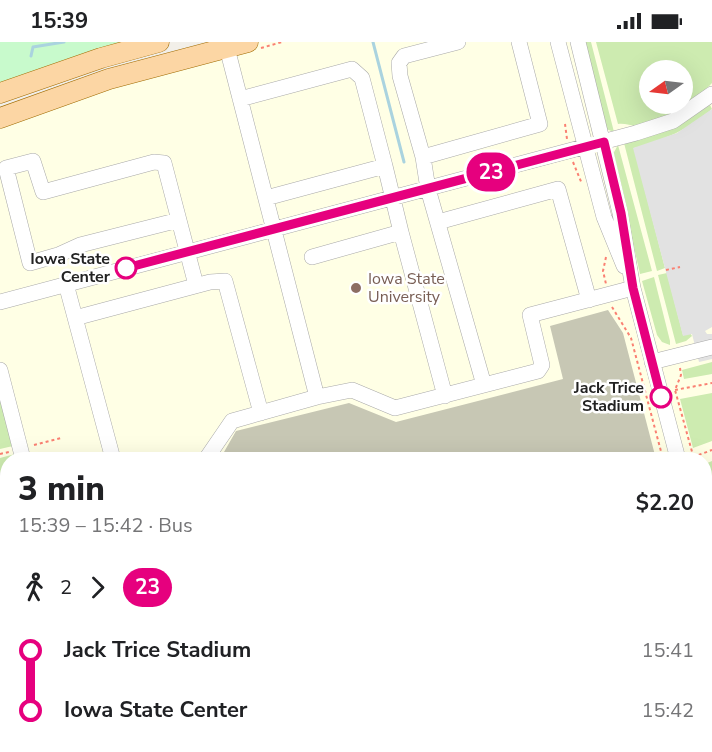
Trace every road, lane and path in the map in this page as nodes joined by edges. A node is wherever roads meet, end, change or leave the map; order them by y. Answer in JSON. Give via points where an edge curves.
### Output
{"nodes":[{"id":1,"x":159,"y":42,"type":"edge"},
{"id":2,"x":248,"y":42,"type":"edge"},
{"id":3,"x":459,"y":42,"type":"edge"},
{"id":4,"x":519,"y":42,"type":"edge"},
{"id":5,"x":558,"y":42,"type":"edge"},
{"id":6,"x":578,"y":42,"type":"edge"},
{"id":7,"x":227,"y":48,"type":"junction"},
{"id":8,"x":0,"y":93,"type":"edge"},
{"id":9,"x":712,"y":94,"type":"edge"},
{"id":10,"x":240,"y":99,"type":"junction"},
{"id":11,"x":0,"y":118,"type":"edge"},
{"id":12,"x":604,"y":142,"type":"junction"},
{"id":13,"x":585,"y":147,"type":"junction"},
{"id":14,"x":423,"y":157,"type":"junction"},
{"id":15,"x":385,"y":166,"type":"junction"},
{"id":16,"x":428,"y":189,"type":"junction"},
{"id":17,"x":266,"y":198,"type":"junction"},
{"id":18,"x":393,"y":198,"type":"junction"},
{"id":19,"x":179,"y":220,"type":"junction"},
{"id":20,"x":438,"y":222,"type":"junction"},
{"id":21,"x":274,"y":229,"type":"junction"},
{"id":22,"x":401,"y":232,"type":"junction"},
{"id":23,"x":187,"y":252,"type":"junction"},
{"id":24,"x":312,"y":257,"type":"dead end"},
{"id":25,"x":681,"y":267,"type":"dead end"},
{"id":26,"x":666,"y":270,"type":"dead end"},
{"id":27,"x":66,"y":284,"type":"junction"},
{"id":28,"x":195,"y":285,"type":"junction"},
{"id":29,"x":633,"y":288,"type":"junction"},
{"id":30,"x":589,"y":300,"type":"junction"},
{"id":31,"x":0,"y":302,"type":"edge"},
{"id":32,"x":610,"y":303,"type":"dead end"},
{"id":33,"x":75,"y":318,"type":"junction"},
{"id":34,"x":712,"y":346,"type":"edge"},
{"id":35,"x":652,"y":362,"type":"junction"},
{"id":36,"x":680,"y":369,"type":"dead end"},
{"id":37,"x":0,"y":370,"type":"edge"},
{"id":38,"x":712,"y":383,"type":"edge"},
{"id":39,"x":484,"y":385,"type":"junction"},
{"id":40,"x":675,"y":390,"type":"junction"},
{"id":41,"x":445,"y":396,"type":"junction"},
{"id":42,"x":317,"y":398,"type":"junction"},
{"id":43,"x":261,"y":413,"type":"junction"},
{"id":44,"x":61,"y":438,"type":"dead end"},
{"id":45,"x":27,"y":452,"type":"edge"},
{"id":46,"x":111,"y":452,"type":"edge"},
{"id":47,"x":211,"y":452,"type":"edge"},
{"id":48,"x":661,"y":452,"type":"edge"},
{"id":49,"x":686,"y":452,"type":"edge"},
{"id":50,"x":687,"y":452,"type":"edge"}],
"edges":[{"from":1,"to":8,"type":"main road"},
{"from":2,"to":7,"type":"main road"},
{"from":3,"to":14,"type":"street","via":[[404,56],[399,63]]},
{"from":4,"to":14,"type":"street","via":[[540,124]]},
{"from":5,"to":13,"type":"street"},
{"from":6,"to":12,"type":"street"},
{"from":7,"to":10,"type":"street"},
{"from":7,"to":11,"type":"main road","via":[[109,79]]},
{"from":9,"to":12,"type":"street","via":[[673,121]]},
{"from":10,"to":15,"type":"street","via":[[352,69],[362,78]]},
{"from":10,"to":17,"type":"street"},
{"from":12,"to":13,"type":"street"},
{"from":12,"to":29,"type":"street"},
{"from":13,"to":16,"type":"street"},
{"from":13,"to":29,"type":"street","via":[[604,217]]},
{"from":14,"to":16,"type":"street"},
{"from":15,"to":17,"type":"street"},
{"from":15,"to":18,"type":"street"},
{"from":16,"to":18,"type":"street"},
{"from":16,"to":20,"type":"street"},
{"from":17,"to":21,"type":"street"},
{"from":18,"to":21,"type":"street"},
{"from":18,"to":22,"type":"street"},
{"from":19,"to":19,"type":"street","via":[[164,163],[154,162],[43,192],[33,161],[6,168],[30,263],[80,245]]},
{"from":19,"to":23,"type":"street"},
{"from":20,"to":30,"type":"street","via":[[558,189]]},
{"from":20,"to":39,"type":"street"},
{"from":21,"to":23,"type":"street"},
{"from":21,"to":42,"type":"street"},
{"from":22,"to":24,"type":"street"},
{"from":22,"to":41,"type":"street"},
{"from":23,"to":27,"type":"street"},
{"from":23,"to":28,"type":"street"},
{"from":25,"to":26,"type":"path"},
{"from":27,"to":31,"type":"street"},
{"from":27,"to":33,"type":"street"},
{"from":28,"to":33,"type":"street"},
{"from":28,"to":43,"type":"street","via":[[225,281]]},
{"from":29,"to":30,"type":"street"},
{"from":29,"to":35,"type":"street"},
{"from":30,"to":39,"type":"street","via":[[530,315],[541,369]]},
{"from":32,"to":48,"type":"path","via":[[631,338]]},
{"from":33,"to":46,"type":"street"},
{"from":34,"to":35,"type":"street"},
{"from":35,"to":49,"type":"street"},
{"from":36,"to":40,"type":"path"},
{"from":37,"to":45,"type":"street"},
{"from":38,"to":40,"type":"path"},
{"from":39,"to":41,"type":"street"},
{"from":40,"to":50,"type":"path"},
{"from":41,"to":42,"type":"street","via":[[395,408],[352,390]]},
{"from":42,"to":43,"type":"street"},
{"from":43,"to":47,"type":"street","via":[[232,421]]},
{"from":44,"to":45,"type":"path"}]}
